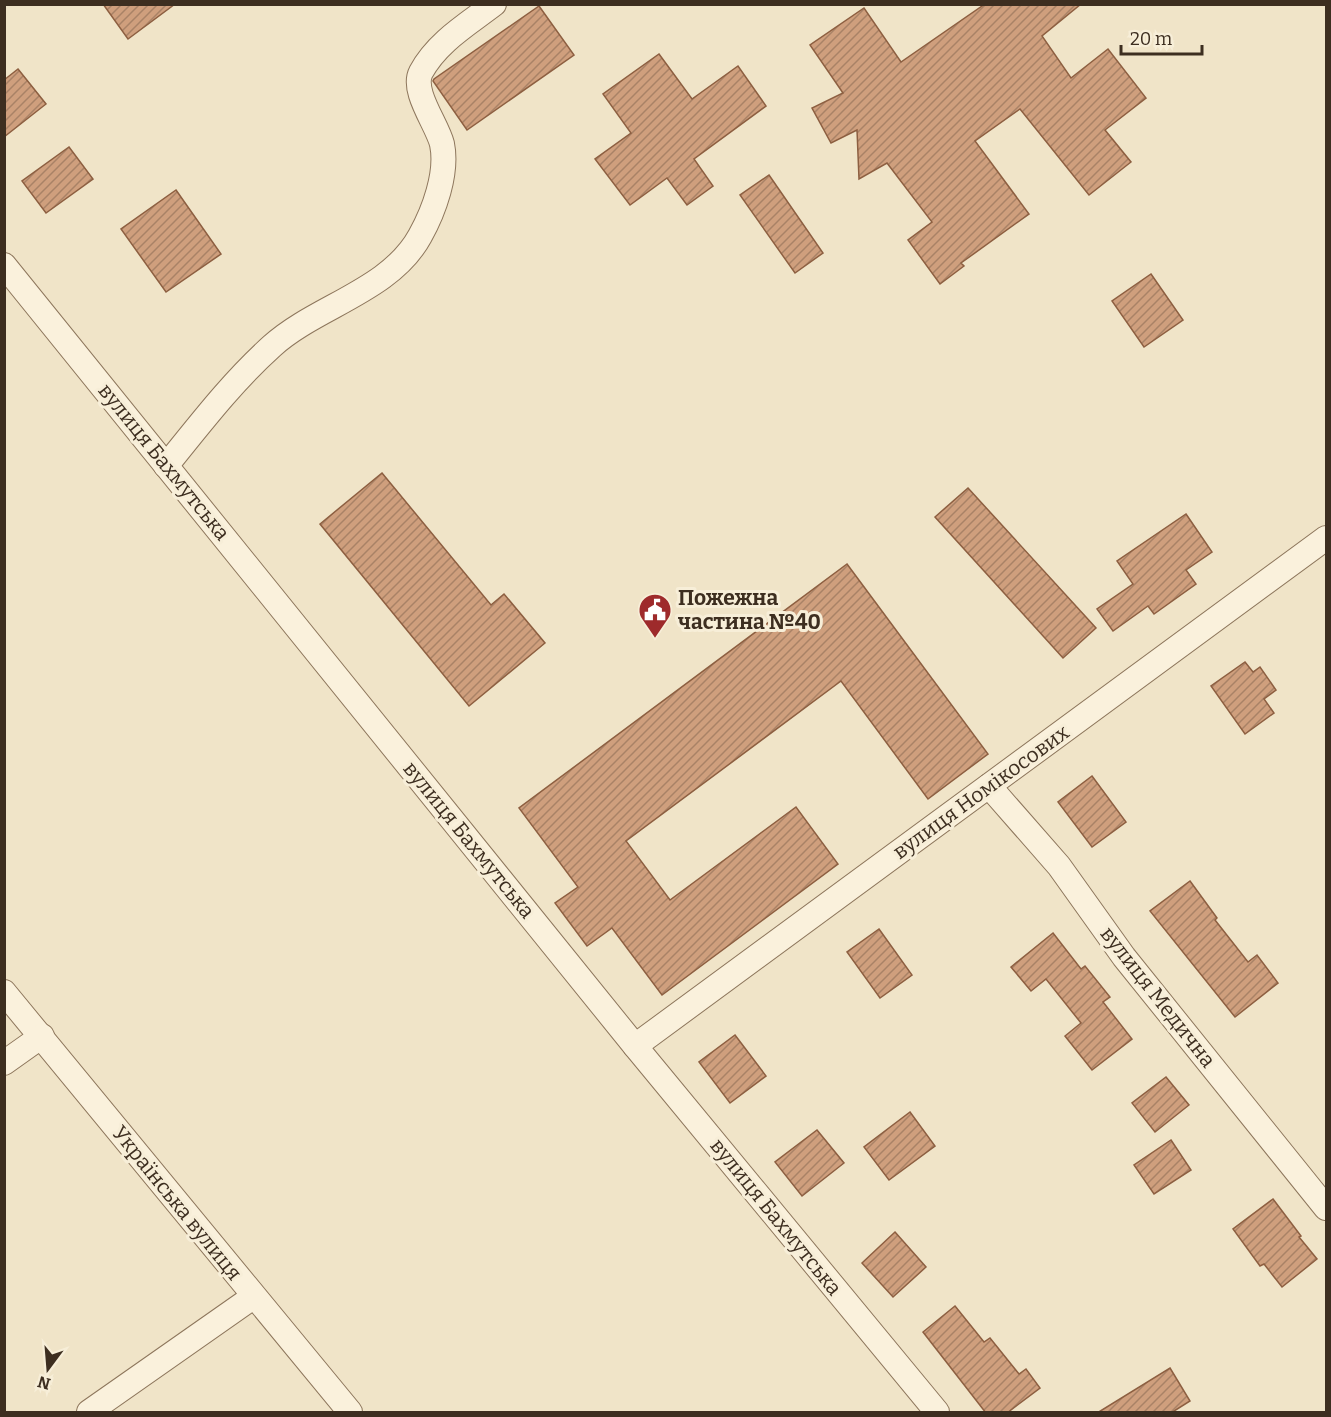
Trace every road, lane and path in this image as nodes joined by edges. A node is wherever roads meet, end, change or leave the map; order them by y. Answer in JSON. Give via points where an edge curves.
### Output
{"nodes":[{"id":1,"x":494,"y":4,"type":"edge"},
{"id":2,"x":4,"y":265,"type":"edge"},
{"id":3,"x":166,"y":466,"type":"junction"},
{"id":4,"x":1326,"y":538,"type":"edge"},
{"id":5,"x":989,"y":786,"type":"junction"},
{"id":6,"x":4,"y":992,"type":"edge"},
{"id":7,"x":42,"y":1036,"type":"junction"},
{"id":8,"x":635,"y":1046,"type":"junction"},
{"id":9,"x":4,"y":1063,"type":"edge"},
{"id":10,"x":1326,"y":1208,"type":"edge"},
{"id":11,"x":253,"y":1297,"type":"junction"},
{"id":12,"x":89,"y":1413,"type":"edge"},
{"id":13,"x":350,"y":1413,"type":"edge"},
{"id":14,"x":937,"y":1413,"type":"edge"}],
"edges":[{"from":1,"to":3,"type":"street","via":[[437,48],[419,74],[420,95],[442,145],[442,174],[420,237],[376,281],[309,319],[273,345],[224,395]]},
{"from":2,"to":3,"type":"street","name":"вулиця Бахмутська"},
{"from":3,"to":8,"type":"street","name":"вулиця Бахмутська"},
{"from":4,"to":5,"type":"street","name":"вулиця Номікосових"},
{"from":5,"to":8,"type":"street","name":"вулиця Номікосових"},
{"from":5,"to":10,"type":"street","name":"вулиця Медична","via":[[1059,866],[1124,957]]},
{"from":6,"to":7,"type":"street","name":"Українська вулиця"},
{"from":7,"to":9,"type":"street"},
{"from":7,"to":11,"type":"street","name":"Українська вулиця"},
{"from":8,"to":14,"type":"street","name":"вулиця Бахмутська"},
{"from":11,"to":12,"type":"street"},
{"from":11,"to":13,"type":"street","name":"Українська вулиця"}]}
